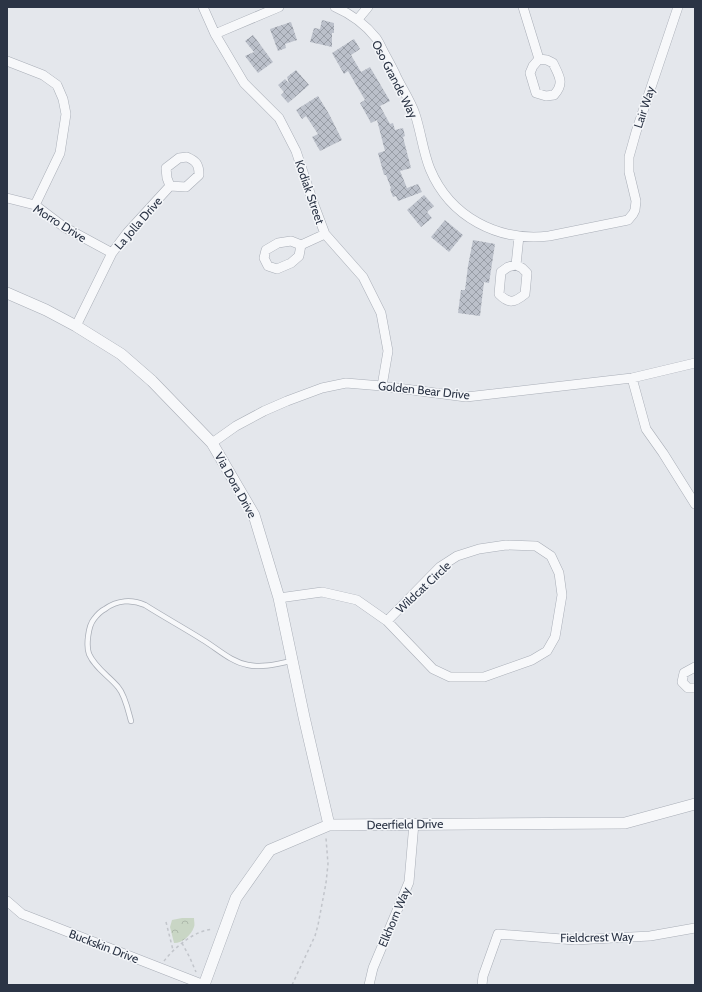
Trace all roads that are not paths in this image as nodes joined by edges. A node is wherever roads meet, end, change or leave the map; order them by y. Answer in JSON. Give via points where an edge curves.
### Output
{"nodes":[{"id":1,"x":203,"y":7,"type":"edge"},
{"id":2,"x":279,"y":7,"type":"edge"},
{"id":3,"x":335,"y":7,"type":"edge"},
{"id":4,"x":368,"y":7,"type":"edge"},
{"id":5,"x":523,"y":7,"type":"edge"},
{"id":6,"x":678,"y":7,"type":"edge"},
{"id":7,"x":358,"y":20,"type":"junction"},
{"id":8,"x":215,"y":34,"type":"junction"},
{"id":9,"x":539,"y":60,"type":"dead end"},
{"id":10,"x":7,"y":62,"type":"edge"},
{"id":11,"x":170,"y":186,"type":"dead end"},
{"id":12,"x":7,"y":198,"type":"edge"},
{"id":13,"x":35,"y":205,"type":"junction"},
{"id":14,"x":635,"y":210,"type":"joint"},
{"id":15,"x":325,"y":234,"type":"junction"},
{"id":16,"x":519,"y":236,"type":"junction"},
{"id":17,"x":301,"y":244,"type":"dead end"},
{"id":18,"x":112,"y":253,"type":"junction"},
{"id":19,"x":516,"y":265,"type":"dead end"},
{"id":20,"x":7,"y":293,"type":"edge"},
{"id":21,"x":76,"y":326,"type":"junction"},
{"id":22,"x":695,"y":363,"type":"edge"},
{"id":23,"x":632,"y":378,"type":"junction"},
{"id":24,"x":382,"y":386,"type":"junction"},
{"id":25,"x":212,"y":442,"type":"junction"},
{"id":26,"x":695,"y":504,"type":"edge"},
{"id":27,"x":280,"y":598,"type":"junction"},
{"id":28,"x":387,"y":620,"type":"junction"},
{"id":29,"x":293,"y":661,"type":"junction"},
{"id":30,"x":695,"y":667,"type":"edge"},
{"id":31,"x":695,"y":688,"type":"edge"},
{"id":32,"x":131,"y":721,"type":"dead end"},
{"id":33,"x":695,"y":804,"type":"edge"},
{"id":34,"x":414,"y":824,"type":"junction"},
{"id":35,"x":326,"y":826,"type":"junction"},
{"id":36,"x":7,"y":901,"type":"edge"},
{"id":37,"x":695,"y":928,"type":"edge"},
{"id":38,"x":203,"y":984,"type":"edge"},
{"id":39,"x":369,"y":985,"type":"edge"},
{"id":40,"x":482,"y":985,"type":"edge"}],
"edges":[{"from":1,"to":8,"type":"street","name":"Kodiak Street"},
{"from":2,"to":8,"type":"street"},
{"from":3,"to":7,"type":"street","name":"Oso Grande Way"},
{"from":4,"to":7,"type":"street"},
{"from":5,"to":9,"type":"street"},
{"from":6,"to":14,"type":"street","name":"Lair Way","via":[[629,156]]},
{"from":7,"to":16,"type":"street","name":"Oso Grande Way","via":[[376,39],[415,113],[430,167],[445,195],[467,217],[486,227]]},
{"from":8,"to":15,"type":"street","name":"Kodiak Street","via":[[244,83],[279,118],[296,151]]},
{"from":10,"to":13,"type":"street","via":[[43,75],[56,85],[63,99],[66,114],[60,153]]},
{"from":11,"to":18,"type":"street","name":"La Jolla Drive","via":[[127,232]]},
{"from":12,"to":13,"type":"street","name":"Morro Drive"},
{"from":13,"to":18,"type":"street","name":"Morro Drive","via":[[64,227]]},
{"from":14,"to":16,"type":"street","name":"Oso Grande Way","via":[[628,220],[549,236]]},
{"from":15,"to":17,"type":"street"},
{"from":15,"to":24,"type":"street","name":"Kodiak Street","via":[[363,277],[381,313],[388,351]]},
{"from":16,"to":19,"type":"street"},
{"from":18,"to":21,"type":"street","name":"La Jolla Drive"},
{"from":20,"to":21,"type":"street","name":"Via Dora Drive"},
{"from":21,"to":25,"type":"street","name":"Via Dora Drive","via":[[121,354],[152,381]]},
{"from":22,"to":23,"type":"street","name":"Golden Bear Drive"},
{"from":23,"to":24,"type":"street","name":"Golden Bear Drive","via":[[466,397]]},
{"from":23,"to":26,"type":"street","via":[[646,429]]},
{"from":24,"to":25,"type":"street","name":"Golden Bear Drive","via":[[346,383],[322,388],[264,411]]},
{"from":25,"to":27,"type":"street","name":"Via Dora Drive","via":[[254,516]]},
{"from":27,"to":28,"type":"street","name":"Wildcat Circle","via":[[322,592],[357,600]]},
{"from":27,"to":29,"type":"street","name":"Via Dora Drive"},
{"from":28,"to":28,"type":"street","name":"Wildcat Circle","via":[[433,669],[450,677],[484,677],[532,660],[547,651],[556,637],[562,595],[559,573],[551,556],[536,546],[506,545],[479,549],[457,556],[440,567]]},
{"from":29,"to":32,"type":"lane","via":[[261,666],[242,663],[138,601],[129,600],[110,605],[92,620],[88,633],[89,654],[118,688]]},
{"from":29,"to":35,"type":"street","name":"Via Dora Drive"},
{"from":30,"to":31,"type":"street","via":[[684,674],[682,682],[688,688]]},
{"from":33,"to":34,"type":"street","name":"Deerfield Drive","via":[[625,823]]},
{"from":34,"to":35,"type":"street","name":"Deerfield Drive"},
{"from":34,"to":39,"type":"street","name":"Elkhorn Way","via":[[409,882],[372,968]]},
{"from":35,"to":38,"type":"street","name":"Deerfield Drive","via":[[270,850],[236,898]]},
{"from":36,"to":38,"type":"street","name":"Buckskin Drive","via":[[22,914]]},
{"from":37,"to":40,"type":"street","name":"Fieldcrest Way","via":[[650,936],[576,940],[498,934]]}]}
